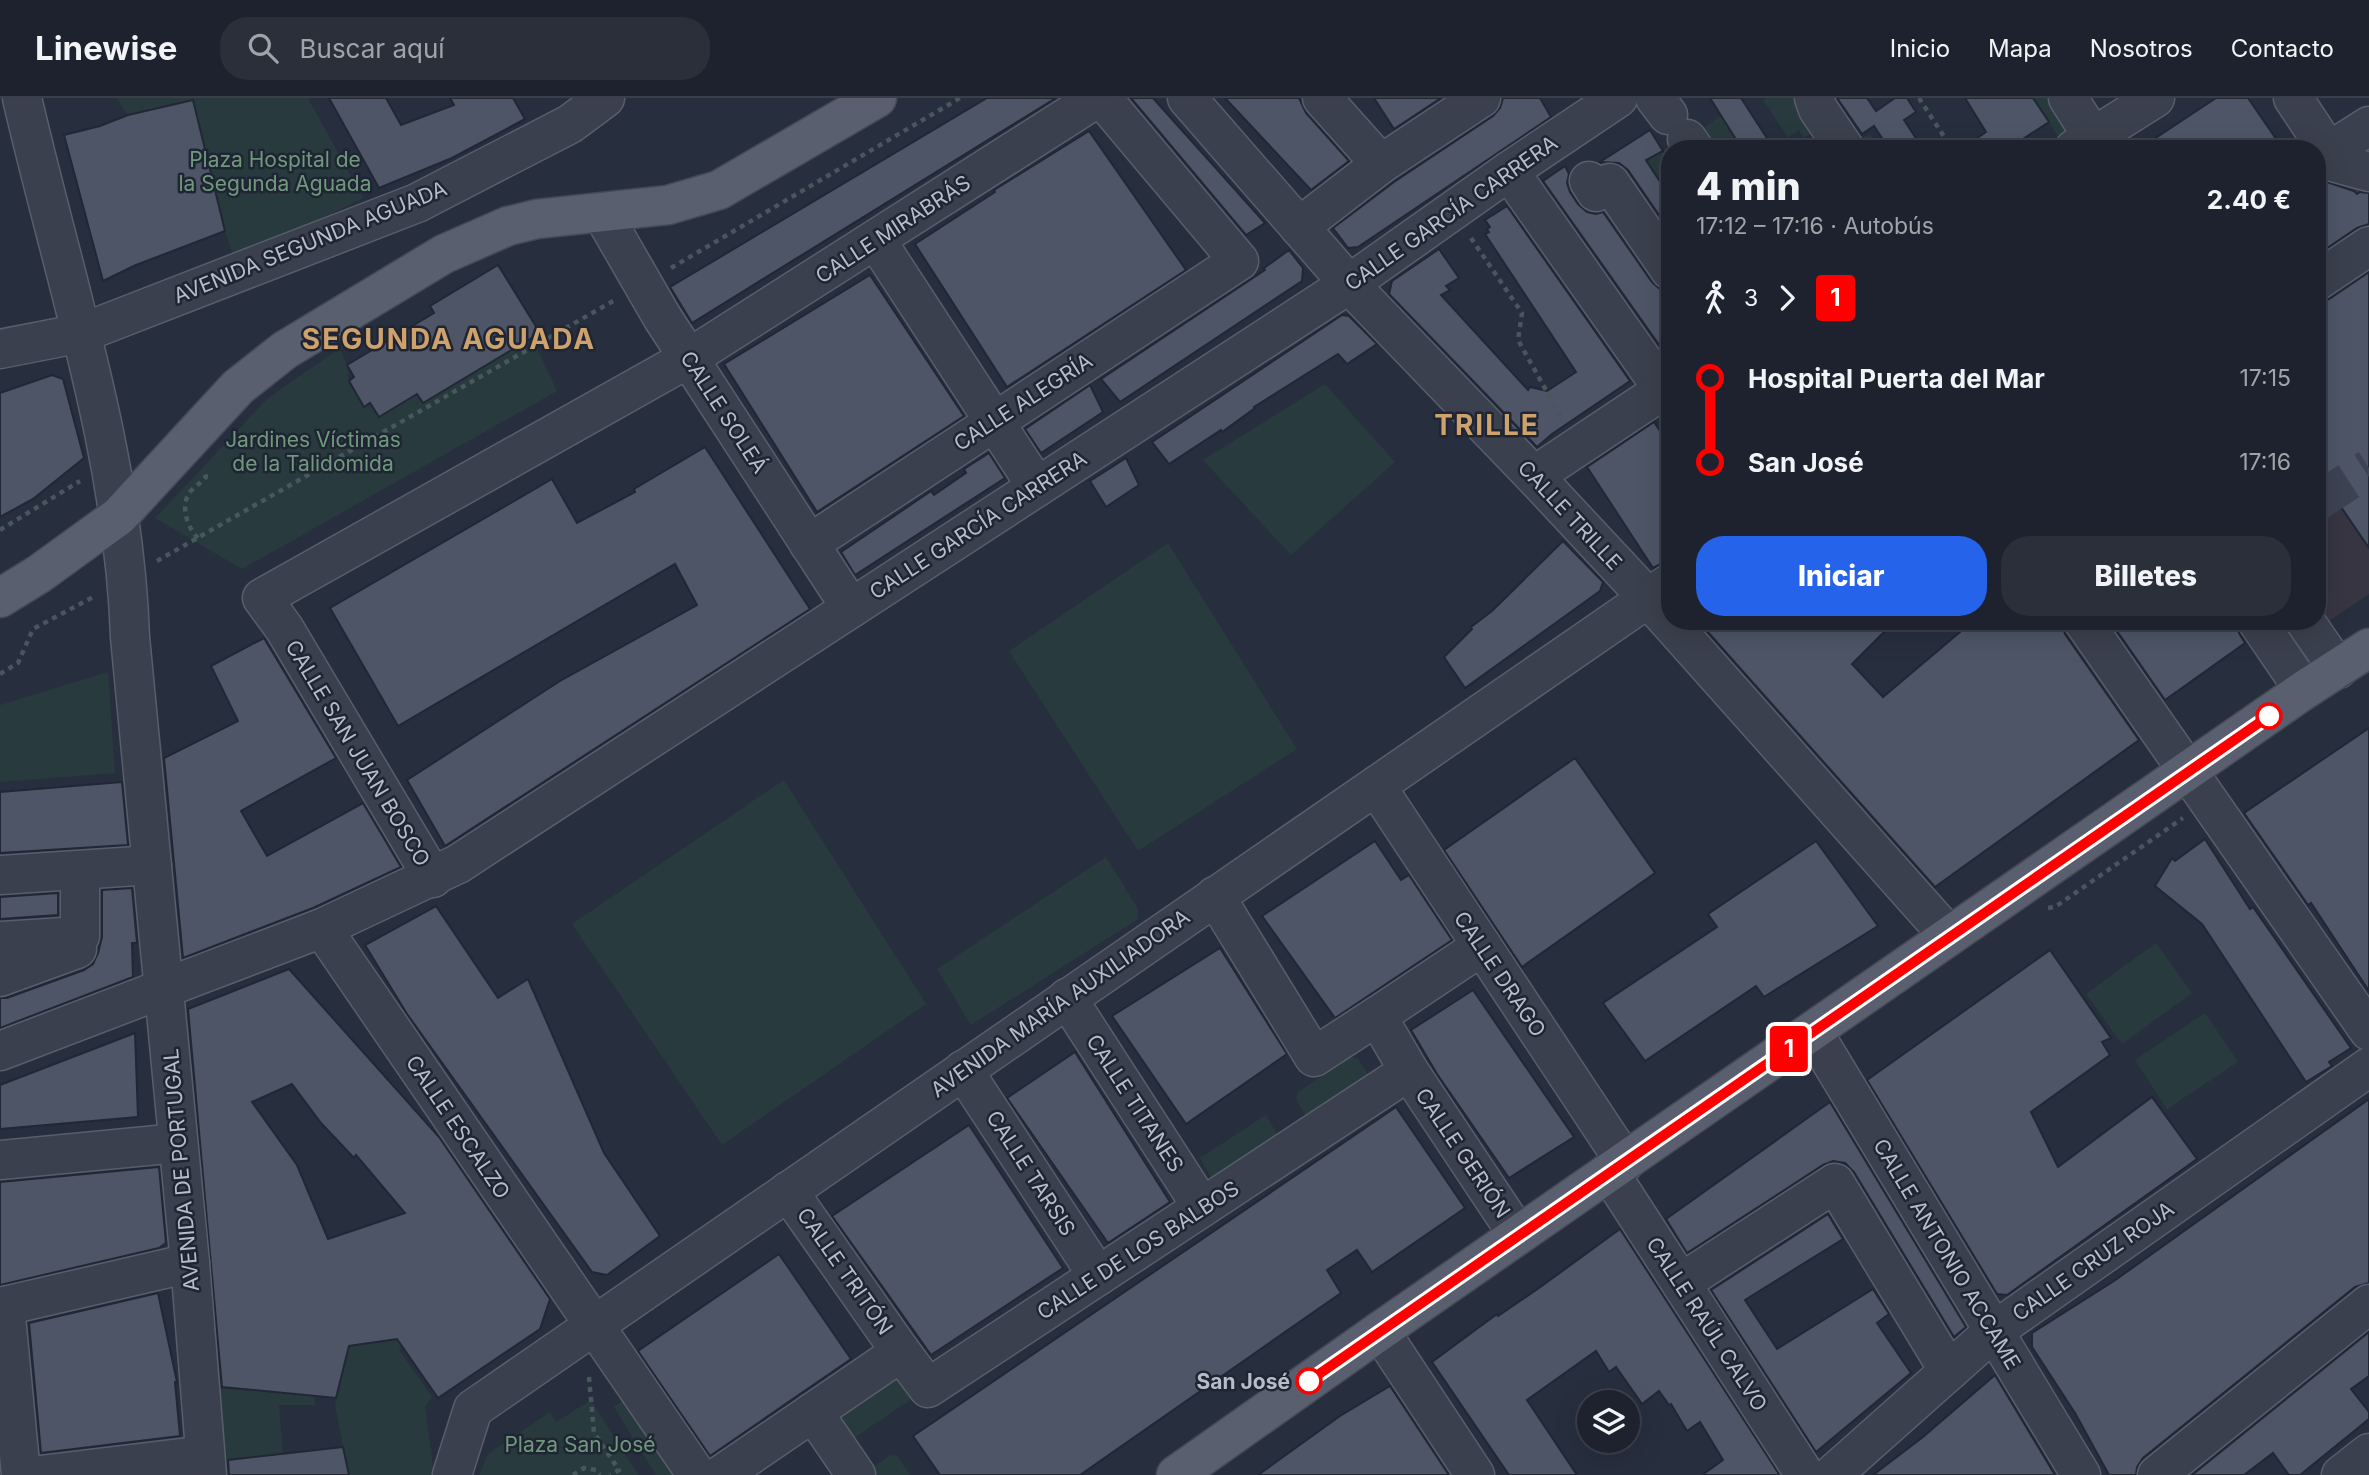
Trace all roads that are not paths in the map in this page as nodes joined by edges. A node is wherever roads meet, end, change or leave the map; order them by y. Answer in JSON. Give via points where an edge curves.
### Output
{"nodes":[{"id":1,"x":605,"y":98,"type":"edge"},
{"id":2,"x":877,"y":98,"type":"edge"},
{"id":3,"x":1099,"y":98,"type":"edge"},
{"id":4,"x":1187,"y":98,"type":"edge"},
{"id":5,"x":1322,"y":98,"type":"edge"},
{"id":6,"x":1814,"y":98,"type":"edge"},
{"id":7,"x":2067,"y":98,"type":"edge"},
{"id":8,"x":2155,"y":98,"type":"edge"},
{"id":9,"x":2293,"y":98,"type":"edge"},
{"id":10,"x":1468,"y":101,"type":"edge"},
{"id":11,"x":1590,"y":110,"type":"edge"},
{"id":12,"x":562,"y":111,"type":"edge"},
{"id":13,"x":17,"y":117,"type":"edge"},
{"id":14,"x":2369,"y":126,"type":"edge"},
{"id":15,"x":1839,"y":140,"type":"edge"},
{"id":16,"x":2082,"y":140,"type":"edge"},
{"id":17,"x":2088,"y":140,"type":"edge"},
{"id":18,"x":2315,"y":140,"type":"edge"},
{"id":19,"x":2326,"y":153,"type":"edge"},
{"id":20,"x":2326,"y":157,"type":"edge"},
{"id":21,"x":1381,"y":164,"type":"junction"},
{"id":22,"x":1509,"y":171,"type":"junction"},
{"id":23,"x":2369,"y":172,"type":"edge"},
{"id":24,"x":602,"y":213,"type":"junction"},
{"id":25,"x":1299,"y":227,"type":"junction"},
{"id":26,"x":876,"y":240,"type":"junction"},
{"id":27,"x":2369,"y":246,"type":"edge"},
{"id":28,"x":1661,"y":258,"type":"edge"},
{"id":29,"x":2326,"y":275,"type":"edge"},
{"id":30,"x":1349,"y":284,"type":"junction"},
{"id":31,"x":82,"y":334,"type":"junction"},
{"id":32,"x":0,"y":349,"type":"edge"},
{"id":33,"x":688,"y":358,"type":"junction"},
{"id":34,"x":1661,"y":388,"type":"edge"},
{"id":35,"x":1661,"y":398,"type":"edge"},
{"id":36,"x":994,"y":421,"type":"junction"},
{"id":37,"x":1534,"y":476,"type":"junction"},
{"id":38,"x":1037,"y":487,"type":"junction"},
{"id":39,"x":119,"y":516,"type":"junction"},
{"id":40,"x":809,"y":544,"type":"junction"},
{"id":41,"x":1659,"y":591,"type":"edge"},
{"id":42,"x":0,"y":598,"type":"edge"},
{"id":43,"x":851,"y":608,"type":"junction"},
{"id":44,"x":284,"y":628,"type":"joint"},
{"id":45,"x":1692,"y":630,"type":"edge"},
{"id":46,"x":2088,"y":630,"type":"edge"},
{"id":47,"x":2263,"y":630,"type":"edge"},
{"id":48,"x":2311,"y":630,"type":"edge"},
{"id":49,"x":2369,"y":648,"type":"edge"},
{"id":50,"x":2338,"y":669,"type":"junction"},
{"id":51,"x":2305,"y":690,"type":"junction"},
{"id":52,"x":2189,"y":772,"type":"junction"},
{"id":53,"x":1376,"y":786,"type":"junction"},
{"id":54,"x":152,"y":865,"type":"junction"},
{"id":55,"x":80,"y":871,"type":"junction"},
{"id":56,"x":0,"y":875,"type":"edge"},
{"id":57,"x":433,"y":878,"type":"junction"},
{"id":58,"x":1215,"y":896,"type":"junction"},
{"id":59,"x":323,"y":929,"type":"junction"},
{"id":60,"x":80,"y":936,"type":"junction"},
{"id":61,"x":1949,"y":936,"type":"junction"},
{"id":62,"x":0,"y":941,"type":"edge"},
{"id":63,"x":1482,"y":946,"type":"junction"},
{"id":64,"x":0,"y":977,"type":"edge"},
{"id":65,"x":164,"y":988,"type":"junction"},
{"id":66,"x":1067,"y":999,"type":"junction"},
{"id":67,"x":1377,"y":1016,"type":"junction"},
{"id":68,"x":2369,"y":1031,"type":"edge"},
{"id":69,"x":1813,"y":1032,"type":"junction"},
{"id":70,"x":0,"y":1051,"type":"edge"},
{"id":71,"x":2369,"y":1066,"type":"edge"},
{"id":72,"x":963,"y":1070,"type":"junction"},
{"id":73,"x":1409,"y":1071,"type":"junction"},
{"id":74,"x":178,"y":1143,"type":"junction"},
{"id":75,"x":0,"y":1160,"type":"edge"},
{"id":76,"x":1617,"y":1167,"type":"junction"},
{"id":77,"x":788,"y":1191,"type":"junction"},
{"id":78,"x":1202,"y":1207,"type":"junction"},
{"id":79,"x":1518,"y":1236,"type":"junction"},
{"id":80,"x":190,"y":1263,"type":"junction"},
{"id":81,"x":1098,"y":1276,"type":"junction"},
{"id":82,"x":1681,"y":1283,"type":"junction"},
{"id":83,"x":2369,"y":1304,"type":"edge"},
{"id":84,"x":2,"y":1306,"type":"edge"},
{"id":85,"x":594,"y":1325,"type":"junction"},
{"id":86,"x":1380,"y":1331,"type":"junction"},
{"id":87,"x":1994,"y":1331,"type":"junction"},
{"id":88,"x":901,"y":1352,"type":"junction"},
{"id":89,"x":1949,"y":1371,"type":"junction"},
{"id":90,"x":813,"y":1412,"type":"junction"},
{"id":91,"x":2369,"y":1453,"type":"edge"},
{"id":92,"x":206,"y":1465,"type":"edge"},
{"id":93,"x":21,"y":1475,"type":"edge"},
{"id":94,"x":40,"y":1475,"type":"edge"},
{"id":95,"x":452,"y":1475,"type":"edge"},
{"id":96,"x":697,"y":1475,"type":"edge"},
{"id":97,"x":721,"y":1475,"type":"edge"},
{"id":98,"x":856,"y":1475,"type":"edge"},
{"id":99,"x":1176,"y":1475,"type":"edge"},
{"id":100,"x":1475,"y":1475,"type":"edge"},
{"id":101,"x":1805,"y":1475,"type":"edge"},
{"id":102,"x":1832,"y":1475,"type":"edge"},
{"id":103,"x":2081,"y":1475,"type":"edge"},
{"id":104,"x":2158,"y":1475,"type":"edge"},
{"id":105,"x":2341,"y":1475,"type":"edge"}],
"edges":[{"from":1,"to":12,"type":"street","name":"AVENIDA SEGUNDA AGUADA"},
{"from":2,"to":24,"type":"main road","via":[[719,190],[668,205]]},
{"from":3,"to":26,"type":"street","name":"CALLE MIRABRÁS"},
{"from":3,"to":36,"type":"street","name":"CALLE ALEGRÍA","via":[[1239,261]]},
{"from":4,"to":25,"type":"street","name":"CALLE TRILLE"},
{"from":5,"to":21,"type":"street"},
{"from":6,"to":15,"type":"street"},
{"from":7,"to":16,"type":"street"},
{"from":8,"to":17,"type":"street"},
{"from":9,"to":18,"type":"street"},
{"from":10,"to":21,"type":"street"},
{"from":11,"to":22,"type":"street","name":"CALLE GARCÍA CARRERA"},
{"from":11,"to":28,"type":"street","via":[[1590,146],[1573,157],[1596,192],[1610,183]]},
{"from":12,"to":31,"type":"street","name":"AVENIDA SEGUNDA AGUADA","via":[[417,203]]},
{"from":13,"to":31,"type":"street","name":"AVENIDA DE PORTUGAL"},
{"from":14,"to":19,"type":"street"},
{"from":20,"to":23,"type":"street"},
{"from":21,"to":25,"type":"street"},
{"from":22,"to":30,"type":"street","name":"CALLE GARCÍA CARRERA"},
{"from":22,"to":34,"type":"street"},
{"from":24,"to":33,"type":"street","name":"CALLE SOLEÁ"},
{"from":24,"to":39,"type":"main road","via":[[537,219],[482,236],[285,350],[238,387]]},
{"from":25,"to":30,"type":"street","name":"CALLE TRILLE"},
{"from":26,"to":33,"type":"street","name":"CALLE MIRABRÁS"},
{"from":26,"to":36,"type":"street"},
{"from":27,"to":29,"type":"street"},
{"from":30,"to":37,"type":"street","name":"CALLE TRILLE"},
{"from":30,"to":38,"type":"street","name":"CALLE GARCÍA CARRERA"},
{"from":31,"to":32,"type":"street","name":"AVENIDA SEGUNDA AGUADA"},
{"from":31,"to":39,"type":"street","name":"AVENIDA DE PORTUGAL"},
{"from":33,"to":40,"type":"street","name":"CALLE SOLEÁ"},
{"from":33,"to":44,"type":"street","name":"CALLE MIRABRÁS","via":[[262,597]]},
{"from":35,"to":37,"type":"street"},
{"from":36,"to":38,"type":"street"},
{"from":36,"to":40,"type":"street","name":"CALLE ALEGRÍA"},
{"from":37,"to":41,"type":"street","name":"CALLE TRILLE"},
{"from":38,"to":43,"type":"street","name":"CALLE GARCÍA CARRERA"},
{"from":39,"to":42,"type":"main road"},
{"from":39,"to":54,"type":"street","name":"AVENIDA DE PORTUGAL"},
{"from":40,"to":43,"type":"street","name":"CALLE SOLEÁ"},
{"from":41,"to":53,"type":"street","name":"AVENIDA MARÍA AUXILIADORA"},
{"from":43,"to":57,"type":"street","name":"CALLE GARCÍA CARRERA"},
{"from":44,"to":57,"type":"street","name":"CALLE SAN JUAN BOSCO"},
{"from":45,"to":61,"type":"street","name":"CALLE TRILLE"},
{"from":46,"to":52,"type":"street"},
{"from":47,"to":51,"type":"street"},
{"from":48,"to":50,"type":"street"},
{"from":49,"to":50,"type":"main road"},
{"from":50,"to":51,"type":"main road"},
{"from":51,"to":52,"type":"main road"},
{"from":52,"to":61,"type":"main road"},
{"from":52,"to":68,"type":"street"},
{"from":53,"to":58,"type":"street","name":"AVENIDA MARÍA AUXILIADORA"},
{"from":53,"to":63,"type":"street","name":"CALLE DRAGO"},
{"from":54,"to":55,"type":"street"},
{"from":54,"to":65,"type":"street","name":"AVENIDA DE PORTUGAL"},
{"from":55,"to":56,"type":"street"},
{"from":55,"to":60,"type":"street"},
{"from":57,"to":59,"type":"street","name":"CALLE GARCÍA CARRERA"},
{"from":58,"to":66,"type":"street","name":"AVENIDA MARÍA AUXILIADORA"},
{"from":58,"to":67,"type":"street","via":[[1314,1057]]},
{"from":59,"to":65,"type":"street","name":"CALLE GARCÍA CARRERA"},
{"from":59,"to":85,"type":"street","name":"CALLE ESCALZO"},
{"from":60,"to":62,"type":"street"},
{"from":60,"to":64,"type":"street","via":[[79,948]]},
{"from":61,"to":69,"type":"main road"},
{"from":63,"to":67,"type":"street"},
{"from":63,"to":76,"type":"street","name":"CALLE DRAGO"},
{"from":65,"to":70,"type":"street","name":"CALLE GARCÍA CARRERA"},
{"from":65,"to":74,"type":"street","name":"AVENIDA DE PORTUGAL"},
{"from":66,"to":72,"type":"street","name":"AVENIDA MARÍA AUXILIADORA"},
{"from":66,"to":78,"type":"street","name":"CALLE TITANES"},
{"from":67,"to":73,"type":"street"},
{"from":69,"to":76,"type":"main road"},
{"from":69,"to":87,"type":"street","name":"CALLE ANTONIO ACCAME"},
{"from":71,"to":87,"type":"street","name":"CALLE CRUZ ROJA"},
{"from":72,"to":77,"type":"street","name":"AVENIDA MARÍA AUXILIADORA"},
{"from":72,"to":81,"type":"street","name":"CALLE TARSIS"},
{"from":73,"to":78,"type":"street","name":"CALLE DE LOS BALBOS"},
{"from":73,"to":79,"type":"street","name":"CALLE GERIÓN"},
{"from":74,"to":75,"type":"street"},
{"from":74,"to":80,"type":"street","name":"AVENIDA DE PORTUGAL"},
{"from":76,"to":79,"type":"main road"},
{"from":76,"to":82,"type":"street","name":"CALLE RAÚL CALVO"},
{"from":77,"to":85,"type":"street","name":"AVENIDA MARÍA AUXILIADORA"},
{"from":77,"to":88,"type":"street","name":"CALLE TRITÓN"},
{"from":78,"to":81,"type":"street","name":"CALLE DE LOS BALBOS"},
{"from":79,"to":86,"type":"main road"},
{"from":80,"to":84,"type":"street"},
{"from":80,"to":92,"type":"street","name":"AVENIDA DE PORTUGAL"},
{"from":81,"to":88,"type":"street","name":"CALLE DE LOS BALBOS","via":[[928,1388]]},
{"from":82,"to":89,"type":"street","via":[[1835,1182]]},
{"from":82,"to":101,"type":"street","name":"CALLE RAÚL CALVO"},
{"from":83,"to":104,"type":"street"},
{"from":84,"to":93,"type":"street"},
{"from":85,"to":95,"type":"street","name":"AVENIDA MARÍA AUXILIADORA","via":[[472,1409]]},
{"from":85,"to":96,"type":"street","name":"CALLE ESCALZO"},
{"from":86,"to":99,"type":"main road"},
{"from":86,"to":100,"type":"street"},
{"from":87,"to":89,"type":"street","name":"CALLE CRUZ ROJA"},
{"from":87,"to":103,"type":"street","name":"CALLE ANTONIO ACCAME"},
{"from":88,"to":90,"type":"street"},
{"from":89,"to":102,"type":"street","name":"CALLE CRUZ ROJA"},
{"from":90,"to":97,"type":"street"},
{"from":90,"to":98,"type":"street"},
{"from":91,"to":105,"type":"street"},
{"from":92,"to":94,"type":"street"}]}
